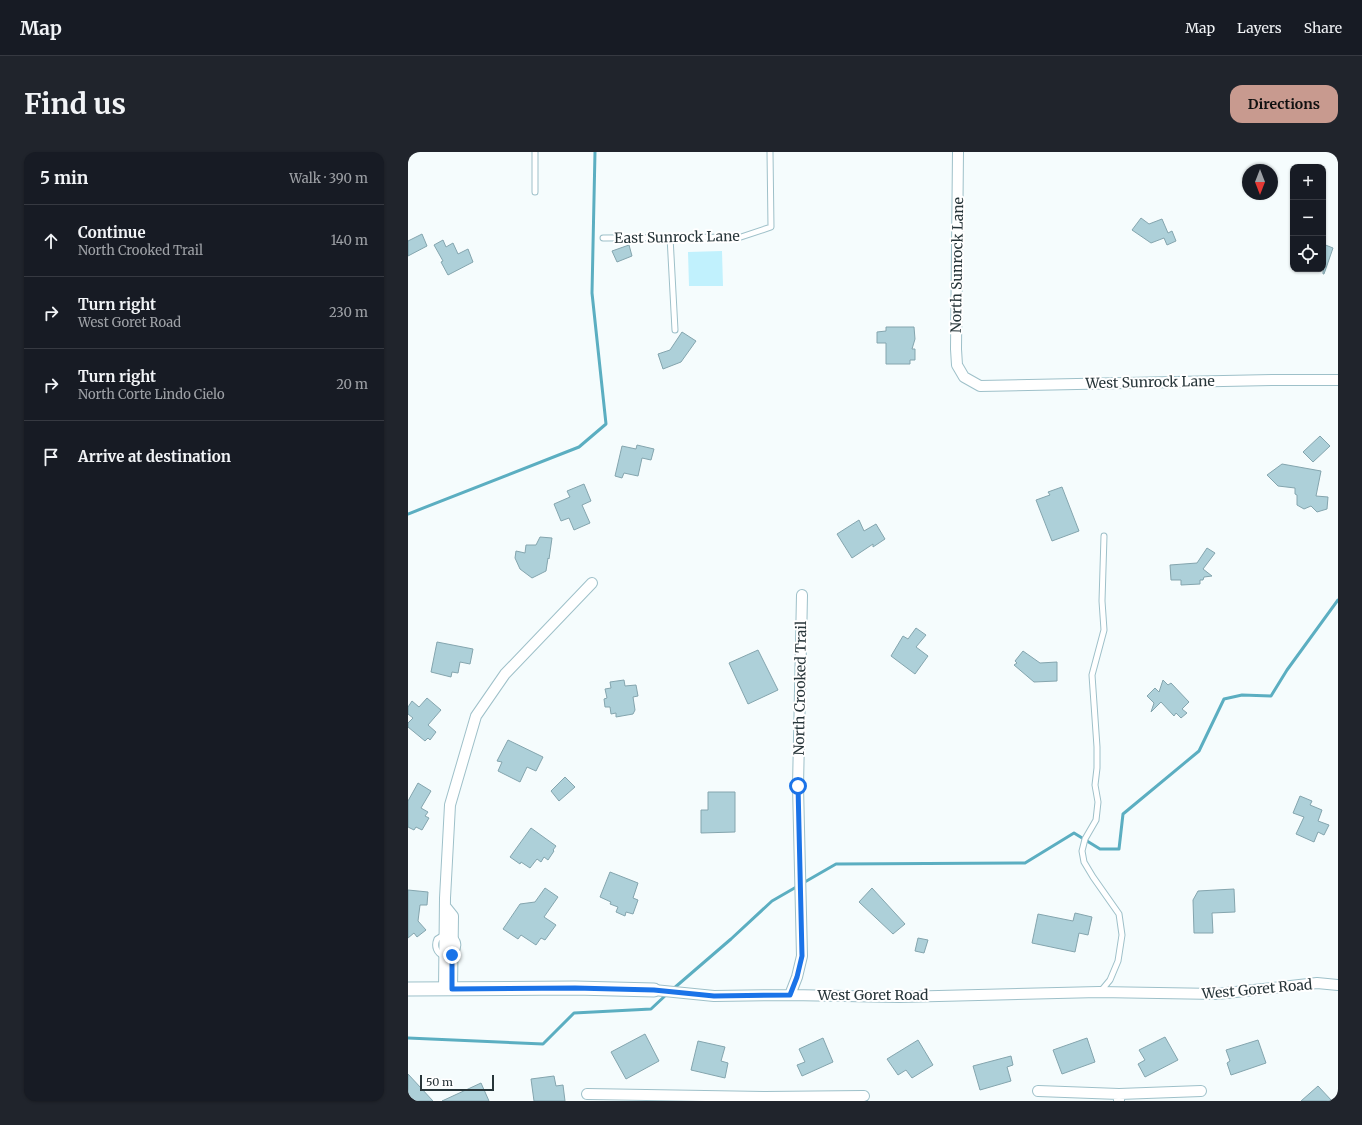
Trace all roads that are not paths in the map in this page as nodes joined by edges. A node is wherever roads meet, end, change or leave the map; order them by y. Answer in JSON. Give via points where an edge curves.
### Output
{"nodes":[{"id":1,"x":535,"y":152,"type":"edge"},
{"id":2,"x":770,"y":152,"type":"edge"},
{"id":3,"x":958,"y":152,"type":"edge"},
{"id":4,"x":535,"y":192,"type":"dead end"},
{"id":5,"x":670,"y":237,"type":"junction"},
{"id":6,"x":603,"y":238,"type":"dead end"},
{"id":7,"x":674,"y":330,"type":"dead end"},
{"id":8,"x":964,"y":377,"type":"joint"},
{"id":9,"x":1338,"y":380,"type":"edge"},
{"id":10,"x":1104,"y":536,"type":"dead end"},
{"id":11,"x":592,"y":583,"type":"dead end"},
{"id":12,"x":802,"y":595,"type":"dead end"},
{"id":13,"x":449,"y":935,"type":"junction"},
{"id":14,"x":448,"y":956,"type":"junction"},
{"id":15,"x":1338,"y":985,"type":"edge"},
{"id":16,"x":408,"y":989,"type":"edge"},
{"id":17,"x":448,"y":989,"type":"junction"},
{"id":18,"x":654,"y":990,"type":"joint"},
{"id":19,"x":1099,"y":992,"type":"junction"},
{"id":20,"x":790,"y":995,"type":"junction"},
{"id":21,"x":1038,"y":1091,"type":"dead end"},
{"id":22,"x":1201,"y":1091,"type":"dead end"},
{"id":23,"x":587,"y":1094,"type":"dead end"},
{"id":24,"x":864,"y":1096,"type":"dead end"},
{"id":25,"x":1119,"y":1097,"type":"edge"},
{"id":26,"x":765,"y":1099,"type":"edge"}],
"edges":[{"from":1,"to":4,"type":"lane"},
{"from":2,"to":5,"type":"lane","name":"East Sunrock Lane","via":[[771,227],[741,237]]},
{"from":3,"to":8,"type":"street","name":"North Sunrock Lane","via":[[956,349],[957,365]]},
{"from":5,"to":6,"type":"lane","name":"East Sunrock Lane"},
{"from":5,"to":7,"type":"lane"},
{"from":8,"to":9,"type":"street","name":"West Sunrock Lane","via":[[980,386]]},
{"from":10,"to":19,"type":"lane","via":[[1104,630],[1092,675],[1097,747],[1095,785],[1098,802],[1096,820],[1085,839],[1082,851],[1084,862],[1119,914],[1122,935],[1118,961],[1110,980]]},
{"from":11,"to":13,"type":"street","via":[[505,674],[476,716],[450,805],[446,906],[453,916]]},
{"from":12,"to":20,"type":"street","name":"North Crooked Trail","via":[[798,786],[802,956]]},
{"from":13,"to":14,"type":"street"},
{"from":13,"to":14,"type":"lane","via":[[437,939],[435,946],[438,953]]},
{"from":14,"to":17,"type":"street"},
{"from":15,"to":19,"type":"street","name":"West Goret Road","via":[[1317,983],[1217,994]]},
{"from":16,"to":17,"type":"street","name":"West Goret Road"},
{"from":17,"to":18,"type":"street","name":"West Goret Road"},
{"from":18,"to":20,"type":"street","name":"West Goret Road","via":[[714,996]]},
{"from":19,"to":20,"type":"street","name":"West Goret Road","via":[[899,997]]},
{"from":21,"to":25,"type":"street"},
{"from":22,"to":25,"type":"street"},
{"from":23,"to":26,"type":"street"},
{"from":24,"to":26,"type":"street"}]}
